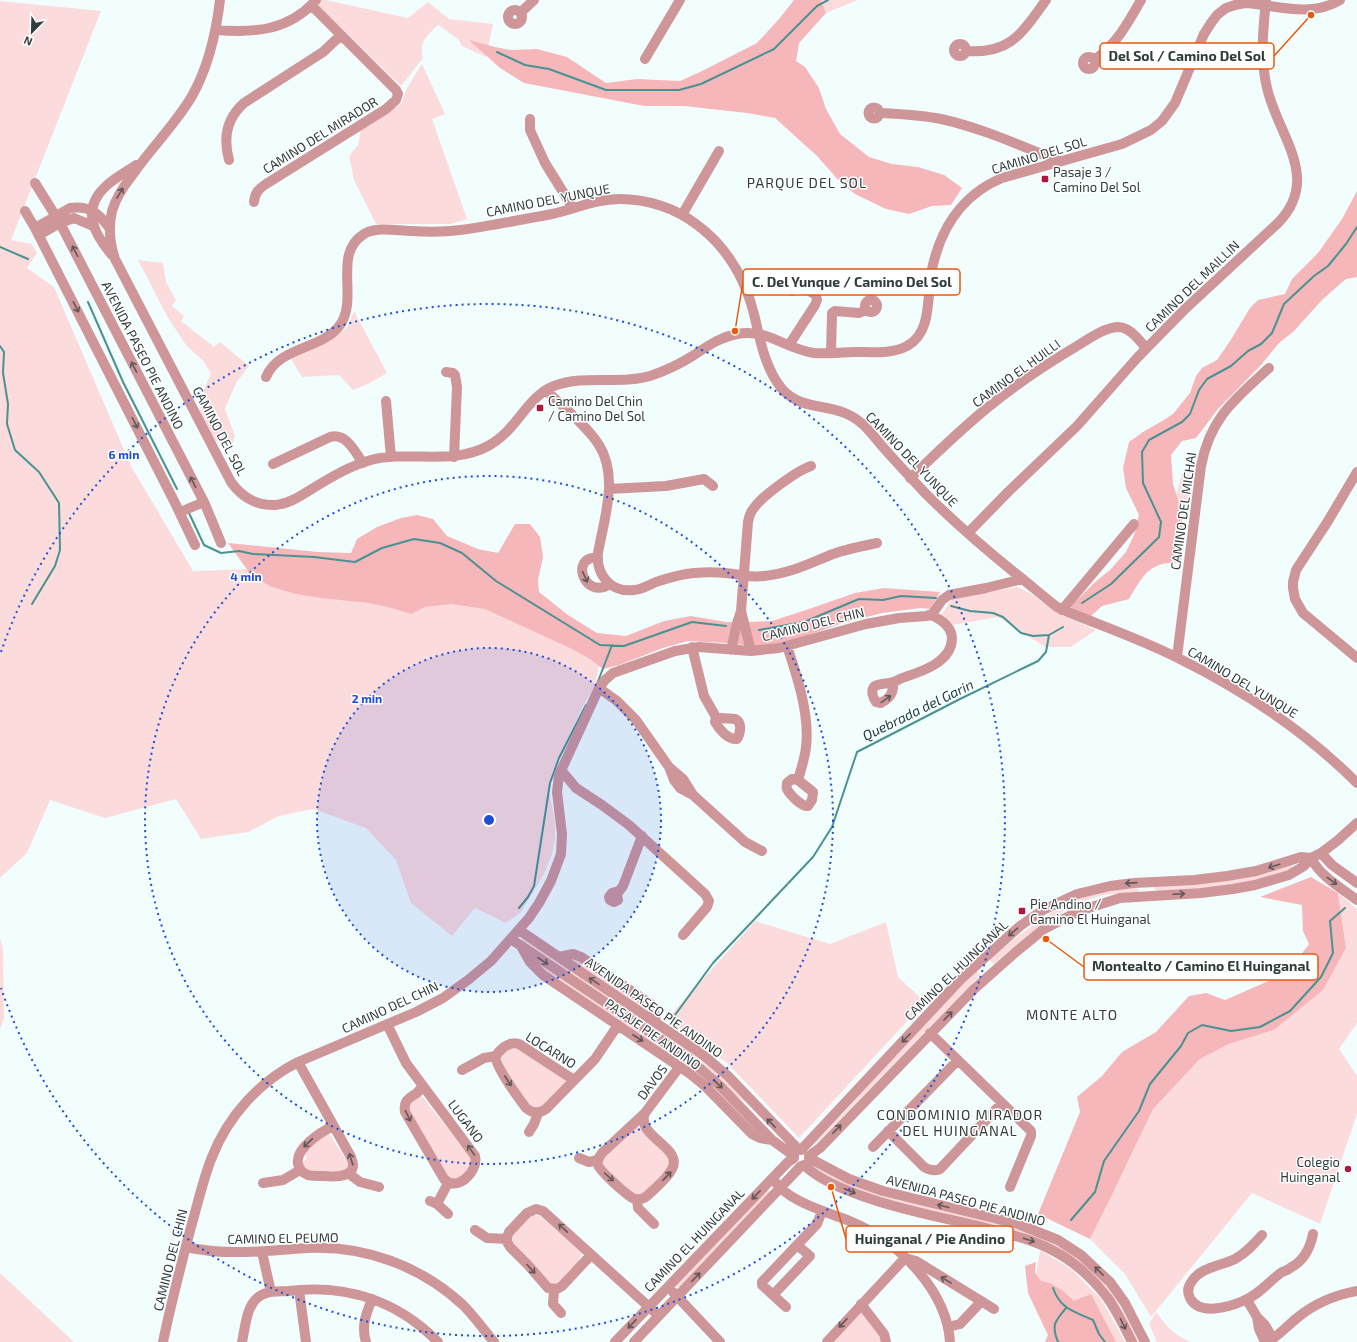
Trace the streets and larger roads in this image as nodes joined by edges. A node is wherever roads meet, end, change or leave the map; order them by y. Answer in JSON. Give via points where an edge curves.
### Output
{"nodes":[{"id":1,"x":220,"y":0,"type":"edge"},
{"id":2,"x":534,"y":0,"type":"edge"},
{"id":3,"x":680,"y":0,"type":"edge"},
{"id":4,"x":1046,"y":0,"type":"edge"},
{"id":5,"x":1141,"y":0,"type":"edge"},
{"id":6,"x":1340,"y":0,"type":"edge"},
{"id":7,"x":313,"y":3,"type":"edge"},
{"id":8,"x":1266,"y":3,"type":"edge"},
{"id":9,"x":520,"y":13,"type":"dead end"},
{"id":10,"x":217,"y":30,"type":"junction"},
{"id":11,"x":341,"y":35,"type":"junction"},
{"id":12,"x":966,"y":51,"type":"dead end"},
{"id":13,"x":645,"y":59,"type":"dead end"},
{"id":14,"x":1094,"y":60,"type":"dead end"},
{"id":15,"x":880,"y":113,"type":"dead end"},
{"id":16,"x":530,"y":119,"type":"dead end"},
{"id":17,"x":719,"y":151,"type":"dead end"},
{"id":18,"x":229,"y":160,"type":"dead end"},
{"id":19,"x":141,"y":162,"type":"junction"},
{"id":20,"x":1059,"y":162,"type":"junction"},
{"id":21,"x":35,"y":183,"type":"dead end"},
{"id":22,"x":254,"y":202,"type":"dead end"},
{"id":23,"x":573,"y":208,"type":"junction"},
{"id":24,"x":92,"y":210,"type":"junction"},
{"id":25,"x":25,"y":211,"type":"dead end"},
{"id":26,"x":682,"y":215,"type":"junction"},
{"id":27,"x":58,"y":219,"type":"junction"},
{"id":28,"x":93,"y":226,"type":"junction"},
{"id":29,"x":110,"y":229,"type":"junction"},
{"id":30,"x":37,"y":231,"type":"junction"},
{"id":31,"x":116,"y":259,"type":"junction"},
{"id":32,"x":792,"y":292,"type":"dead end"},
{"id":33,"x":866,"y":310,"type":"dead end"},
{"id":34,"x":757,"y":333,"type":"junction"},
{"id":35,"x":777,"y":339,"type":"junction"},
{"id":36,"x":789,"y":346,"type":"junction"},
{"id":37,"x":1146,"y":348,"type":"junction"},
{"id":38,"x":764,"y":353,"type":"junction"},
{"id":39,"x":831,"y":353,"type":"junction"},
{"id":40,"x":1269,"y":368,"type":"dead end"},
{"id":41,"x":446,"y":372,"type":"dead end"},
{"id":42,"x":266,"y":377,"type":"dead end"},
{"id":43,"x":546,"y":390,"type":"junction"},
{"id":44,"x":386,"y":401,"type":"dead end"},
{"id":45,"x":454,"y":456,"type":"junction"},
{"id":46,"x":391,"y":457,"type":"junction"},
{"id":47,"x":363,"y":462,"type":"junction"},
{"id":48,"x":273,"y":464,"type":"dead end"},
{"id":49,"x":811,"y":466,"type":"dead end"},
{"id":50,"x":1357,"y":472,"type":"edge"},
{"id":51,"x":910,"y":478,"type":"junction"},
{"id":52,"x":713,"y":486,"type":"dead end"},
{"id":53,"x":609,"y":489,"type":"junction"},
{"id":54,"x":204,"y":502,"type":"junction"},
{"id":55,"x":180,"y":512,"type":"junction"},
{"id":56,"x":1134,"y":524,"type":"dead end"},
{"id":57,"x":968,"y":534,"type":"junction"},
{"id":58,"x":221,"y":543,"type":"dead end"},
{"id":59,"x":877,"y":543,"type":"dead end"},
{"id":60,"x":195,"y":545,"type":"dead end"},
{"id":61,"x":598,"y":558,"type":"junction"},
{"id":62,"x":743,"y":576,"type":"junction"},
{"id":63,"x":1023,"y":579,"type":"junction"},
{"id":64,"x":610,"y":584,"type":"junction"},
{"id":65,"x":1062,"y":610,"type":"junction"},
{"id":66,"x":741,"y":611,"type":"junction"},
{"id":67,"x":931,"y":615,"type":"junction"},
{"id":68,"x":787,"y":646,"type":"junction"},
{"id":69,"x":692,"y":647,"type":"junction"},
{"id":70,"x":731,"y":650,"type":"junction"},
{"id":71,"x":751,"y":651,"type":"junction"},
{"id":72,"x":1177,"y":658,"type":"junction"},
{"id":73,"x":1357,"y":658,"type":"edge"},
{"id":74,"x":893,"y":682,"type":"dead end"},
{"id":75,"x":599,"y":688,"type":"junction"},
{"id":76,"x":716,"y":717,"type":"dead end"},
{"id":77,"x":561,"y":770,"type":"junction"},
{"id":78,"x":798,"y":780,"type":"dead end"},
{"id":79,"x":1357,"y":783,"type":"edge"},
{"id":80,"x":557,"y":785,"type":"junction"},
{"id":81,"x":576,"y":788,"type":"junction"},
{"id":82,"x":1357,"y":824,"type":"edge"},
{"id":83,"x":642,"y":836,"type":"junction"},
{"id":84,"x":762,"y":851,"type":"dead end"},
{"id":85,"x":1321,"y":853,"type":"junction"},
{"id":86,"x":1311,"y":858,"type":"junction"},
{"id":87,"x":1146,"y":882,"type":"junction"},
{"id":88,"x":1357,"y":883,"type":"edge"},
{"id":89,"x":1346,"y":892,"type":"junction"},
{"id":90,"x":617,"y":894,"type":"dead end"},
{"id":91,"x":1148,"y":896,"type":"junction"},
{"id":92,"x":1357,"y":900,"type":"edge"},
{"id":93,"x":519,"y":930,"type":"junction"},
{"id":94,"x":683,"y":935,"type":"dead end"},
{"id":95,"x":511,"y":939,"type":"junction"},
{"id":96,"x":521,"y":946,"type":"junction"},
{"id":97,"x":979,"y":963,"type":"junction"},
{"id":98,"x":991,"y":973,"type":"junction"},
{"id":99,"x":656,"y":1023,"type":"joint"},
{"id":100,"x":387,"y":1024,"type":"junction"},
{"id":101,"x":618,"y":1025,"type":"junction"},
{"id":102,"x":930,"y":1033,"type":"junction"},
{"id":103,"x":496,"y":1056,"type":"junction"},
{"id":104,"x":958,"y":1060,"type":"junction"},
{"id":105,"x":298,"y":1062,"type":"junction"},
{"id":106,"x":680,"y":1066,"type":"junction"},
{"id":107,"x":462,"y":1070,"type":"dead end"},
{"id":108,"x":574,"y":1080,"type":"junction"},
{"id":109,"x":422,"y":1085,"type":"junction"},
{"id":110,"x":1002,"y":1103,"type":"junction"},
{"id":111,"x":538,"y":1113,"type":"junction"},
{"id":112,"x":645,"y":1113,"type":"junction"},
{"id":113,"x":333,"y":1126,"type":"junction"},
{"id":114,"x":629,"y":1127,"type":"junction"},
{"id":115,"x":645,"y":1128,"type":"junction"},
{"id":116,"x":888,"y":1131,"type":"junction"},
{"id":117,"x":529,"y":1132,"type":"dead end"},
{"id":118,"x":772,"y":1140,"type":"junction"},
{"id":119,"x":873,"y":1147,"type":"dead end"},
{"id":120,"x":797,"y":1153,"type":"junction"},
{"id":121,"x":579,"y":1158,"type":"dead end"},
{"id":122,"x":598,"y":1160,"type":"junction"},
{"id":123,"x":806,"y":1161,"type":"junction"},
{"id":124,"x":300,"y":1170,"type":"junction"},
{"id":125,"x":348,"y":1173,"type":"junction"},
{"id":126,"x":772,"y":1179,"type":"junction"},
{"id":127,"x":263,"y":1183,"type":"dead end"},
{"id":128,"x":448,"y":1183,"type":"junction"},
{"id":129,"x":379,"y":1187,"type":"dead end"},
{"id":130,"x":1010,"y":1187,"type":"dead end"},
{"id":131,"x":781,"y":1188,"type":"junction"},
{"id":132,"x":637,"y":1199,"type":"junction"},
{"id":133,"x":822,"y":1211,"type":"junction"},
{"id":134,"x":448,"y":1214,"type":"dead end"},
{"id":135,"x":654,"y":1224,"type":"dead end"},
{"id":136,"x":475,"y":1230,"type":"dead end"},
{"id":137,"x":1313,"y":1234,"type":"dead end"},
{"id":138,"x":1262,"y":1235,"type":"dead end"},
{"id":139,"x":507,"y":1239,"type":"junction"},
{"id":140,"x":798,"y":1244,"type":"junction"},
{"id":141,"x":186,"y":1247,"type":"junction"},
{"id":142,"x":262,"y":1252,"type":"junction"},
{"id":143,"x":591,"y":1255,"type":"junction"},
{"id":144,"x":905,"y":1258,"type":"junction"},
{"id":145,"x":667,"y":1286,"type":"junction"},
{"id":146,"x":299,"y":1290,"type":"junction"},
{"id":147,"x":554,"y":1290,"type":"junction"},
{"id":148,"x":1357,"y":1291,"type":"edge"},
{"id":149,"x":271,"y":1292,"type":"junction"},
{"id":150,"x":773,"y":1295,"type":"junction"},
{"id":151,"x":677,"y":1296,"type":"junction"},
{"id":152,"x":372,"y":1299,"type":"junction"},
{"id":153,"x":980,"y":1300,"type":"junction"},
{"id":154,"x":1247,"y":1300,"type":"junction"},
{"id":155,"x":861,"y":1304,"type":"junction"},
{"id":156,"x":649,"y":1306,"type":"junction"},
{"id":157,"x":786,"y":1307,"type":"dead end"},
{"id":158,"x":994,"y":1309,"type":"dead end"},
{"id":159,"x":561,"y":1313,"type":"dead end"},
{"id":160,"x":659,"y":1316,"type":"junction"},
{"id":161,"x":948,"y":1327,"type":"junction"},
{"id":162,"x":1268,"y":1341,"type":"edge"},
{"id":163,"x":163,"y":1342,"type":"edge"},
{"id":164,"x":242,"y":1342,"type":"edge"},
{"id":165,"x":306,"y":1342,"type":"edge"},
{"id":166,"x":366,"y":1342,"type":"edge"},
{"id":167,"x":438,"y":1342,"type":"edge"},
{"id":168,"x":494,"y":1342,"type":"edge"},
{"id":169,"x":615,"y":1342,"type":"edge"},
{"id":170,"x":634,"y":1342,"type":"edge"},
{"id":171,"x":720,"y":1342,"type":"edge"},
{"id":172,"x":827,"y":1342,"type":"edge"},
{"id":173,"x":886,"y":1342,"type":"edge"},
{"id":174,"x":950,"y":1342,"type":"edge"},
{"id":175,"x":1132,"y":1342,"type":"edge"},
{"id":176,"x":1145,"y":1342,"type":"edge"}],
"edges":[{"from":1,"to":10,"type":"street","name":"CAMINO DEL SOL"},
{"from":2,"to":9,"type":"street"},
{"from":3,"to":13,"type":"street"},
{"from":4,"to":12,"type":"street","via":[[1024,30],[1008,44],[987,50]]},
{"from":5,"to":14,"type":"street","via":[[1117,39]]},
{"from":6,"to":8,"type":"street","name":"CAMINO DEL SOL","via":[[1328,6],[1310,9]]},
{"from":7,"to":10,"type":"street","via":[[291,20],[271,28],[252,31]]},
{"from":7,"to":11,"type":"street","name":"CAMINO DEL MIRADOR"},
{"from":8,"to":20,"type":"street","name":"CAMINO DEL SOL","via":[[1235,5],[1226,8],[1214,18],[1204,34],[1175,103],[1162,121],[1151,130],[1122,144]]},
{"from":8,"to":37,"type":"street","name":"CAMINO DEL MAILLIN","via":[[1262,47],[1265,78],[1272,107],[1296,166],[1298,180],[1294,199],[1282,219],[1184,309]]},
{"from":10,"to":19,"type":"street","name":"CAMINO DEL SOL","via":[[206,65],[192,95],[172,125]]},
{"from":11,"to":18,"type":"street","via":[[323,52],[237,109],[228,125],[226,137]]},
{"from":11,"to":22,"type":"street","name":"CAMINO DEL MIRADOR","via":[[396,90],[396,100],[386,109],[266,184],[258,190]]},
{"from":15,"to":20,"type":"street","via":[[927,117],[955,123]]},
{"from":16,"to":23,"type":"street","via":[[530,130],[545,163]]},
{"from":17,"to":26,"type":"street"},
{"from":19,"to":24,"type":"street","name":"CAMINO DEL SOL","via":[[105,186]]},
{"from":29,"to":19,"type":"street","name":"CAMINO DEL SOL","one_way":true,"via":[[112,211],[117,199]]},
{"from":20,"to":39,"type":"street","name":"CAMINO DEL SOL","via":[[991,183],[962,205],[948,226],[938,249],[925,322],[914,342],[896,350]]},
{"from":21,"to":27,"type":"street","name":"AVENIDA PASEO PIE ANDINO"},
{"from":23,"to":26,"type":"street","name":"CAMINO DEL YUNQUE","via":[[599,201],[631,199],[653,203]]},
{"from":23,"to":42,"type":"street","name":"CAMINO DEL YUNQUE","via":[[463,230],[380,230],[365,234],[353,246],[349,256],[346,309],[340,325],[326,336],[276,363]]},
{"from":24,"to":27,"type":"street","via":[[70,208]]},
{"from":24,"to":28,"type":"street","name":"CAMINO DEL SOL"},
{"from":24,"to":29,"type":"street"},
{"from":25,"to":30,"type":"street"},
{"from":26,"to":34,"type":"street","name":"CAMINO DEL YUNQUE","via":[[711,235],[731,259],[747,291]]},
{"from":27,"to":28,"type":"street","via":[[74,218]]},
{"from":27,"to":30,"type":"street"},
{"from":54,"to":27,"type":"street","name":"AVENIDA PASEO PIE ANDINO","one_way":true},
{"from":28,"to":31,"type":"street","name":"CAMINO DEL SOL"},
{"from":29,"to":31,"type":"street","name":"CAMINO DEL SOL"},
{"from":30,"to":55,"type":"street","one_way":true},
{"from":31,"to":47,"type":"street","name":"CAMINO DEL SOL","via":[[228,477],[242,494],[250,500],[264,504],[287,503]]},
{"from":32,"to":36,"type":"street","via":[[796,284],[816,295],[817,300]]},
{"from":33,"to":39,"type":"street","via":[[859,313],[832,313]]},
{"from":34,"to":35,"type":"street","name":"CAMINO DEL SOL"},
{"from":34,"to":38,"type":"street","name":"CAMINO DEL YUNQUE"},
{"from":34,"to":43,"type":"street","name":"CAMINO DEL SOL","via":[[745,332],[727,336],[683,362],[650,376],[574,381]]},
{"from":35,"to":36,"type":"street","name":"CAMINO DEL SOL"},
{"from":35,"to":38,"type":"street","via":[[768,344]]},
{"from":36,"to":39,"type":"street","name":"CAMINO DEL SOL","via":[[807,352]]},
{"from":37,"to":51,"type":"street","name":"CAMINO EL HUILLI","via":[[1123,328],[1111,328],[1098,334],[1048,364],[1004,395]]},
{"from":37,"to":57,"type":"street","name":"CAMINO DEL MAILLIN","via":[[1077,426]]},
{"from":38,"to":51,"type":"street","name":"CAMINO DEL YUNQUE","via":[[776,380],[788,394],[803,403],[839,410],[853,416]]},
{"from":40,"to":72,"type":"street","name":"CAMINO DEL MICHAI","via":[[1225,411],[1206,446],[1201,466]]},
{"from":41,"to":45,"type":"street","via":[[456,375]]},
{"from":43,"to":45,"type":"street","name":"CAMINO DEL SOL","via":[[498,440],[477,451]]},
{"from":43,"to":53,"type":"street","via":[[599,445],[607,464]]},
{"from":44,"to":46,"type":"street"},
{"from":45,"to":46,"type":"street","name":"CAMINO DEL SOL"},
{"from":46,"to":47,"type":"street","name":"CAMINO DEL SOL"},
{"from":47,"to":48,"type":"street","via":[[347,441],[336,435]]},
{"from":49,"to":62,"type":"street","via":[[793,475],[757,504],[751,512]]},
{"from":50,"to":73,"type":"street","via":[[1296,570],[1292,588],[1303,613]]},
{"from":51,"to":57,"type":"street","name":"CAMINO DEL YUNQUE"},
{"from":52,"to":53,"type":"street","via":[[704,479],[660,487]]},
{"from":53,"to":61,"type":"street"},
{"from":54,"to":55,"type":"street"},
{"from":54,"to":58,"type":"street","name":"AVENIDA PASEO PIE ANDINO"},
{"from":55,"to":60,"type":"street"},
{"from":56,"to":65,"type":"street"},
{"from":57,"to":63,"type":"street","name":"CAMINO DEL YUNQUE"},
{"from":59,"to":62,"type":"street","via":[[835,554],[780,574],[762,577]]},
{"from":61,"to":64,"type":"street","via":[[601,573]]},
{"from":61,"to":64,"type":"street","one_way":true,"via":[[590,558],[584,562],[584,578],[588,584],[596,588]]},
{"from":62,"to":64,"type":"street","via":[[717,572],[694,573],[632,591],[622,590]]},
{"from":62,"to":66,"type":"street"},
{"from":63,"to":65,"type":"street","name":"CAMINO DEL YUNQUE"},
{"from":63,"to":67,"type":"street","via":[[949,595]]},
{"from":65,"to":72,"type":"street","name":"CAMINO DEL YUNQUE"},
{"from":66,"to":70,"type":"street"},
{"from":66,"to":71,"type":"street"},
{"from":67,"to":68,"type":"street","name":"CAMINO DEL CHIN","via":[[888,619]]},
{"from":67,"to":74,"type":"street","via":[[950,631],[952,641],[948,652],[928,668]]},
{"from":68,"to":71,"type":"street","name":"CAMINO DEL CHIN"},
{"from":68,"to":78,"type":"street","via":[[801,695],[807,732]]},
{"from":69,"to":70,"type":"street","name":"CAMINO DEL CHIN"},
{"from":69,"to":75,"type":"street","name":"CAMINO DEL CHIN","via":[[675,650],[618,671],[607,677]]},
{"from":69,"to":76,"type":"street","via":[[704,696]]},
{"from":70,"to":71,"type":"street","name":"CAMINO DEL CHIN"},
{"from":72,"to":79,"type":"street","name":"CAMINO DEL YUNQUE","via":[[1224,683],[1284,721],[1318,747]]},
{"from":75,"to":77,"type":"street","name":"CAMINO DEL CHIN"},
{"from":75,"to":84,"type":"street","via":[[636,720],[669,766],[678,786],[693,795],[745,842]]},
{"from":77,"to":80,"type":"street","name":"CAMINO DEL CHIN"},
{"from":77,"to":81,"type":"street"},
{"from":80,"to":81,"type":"street"},
{"from":80,"to":93,"type":"street","name":"CAMINO DEL CHIN","via":[[562,834],[561,854],[543,897]]},
{"from":81,"to":83,"type":"street"},
{"from":82,"to":85,"type":"street","name":"CAMINO EL HUINGANAL"},
{"from":83,"to":90,"type":"street","via":[[623,886]]},
{"from":83,"to":94,"type":"street","via":[[707,896],[708,907]]},
{"from":85,"to":86,"type":"street","name":"CAMINO EL HUINGANAL"},
{"from":85,"to":88,"type":"street","via":[[1332,865]]},
{"from":86,"to":87,"type":"street","name":"CAMINO EL HUINGANAL","one_way":true,"via":[[1300,857],[1256,871],[1227,876]]},
{"from":86,"to":89,"type":"street","one_way":true,"via":[[1322,874]]},
{"from":91,"to":86,"type":"street","name":"CAMINO EL HUINGANAL","one_way":true,"via":[[1201,893],[1255,885],[1289,875],[1304,866]]},
{"from":87,"to":91,"type":"street"},
{"from":87,"to":97,"type":"street","name":"CAMINO EL HUINGANAL","one_way":true,"via":[[1098,888],[1056,903],[1020,926]]},
{"from":88,"to":89,"type":"street","via":[[1349,885]]},
{"from":89,"to":92,"type":"street"},
{"from":91,"to":98,"type":"street","name":"CAMINO EL HUINGANAL","via":[[1120,898],[1066,917],[1026,942]]},
{"from":93,"to":95,"type":"street","name":"CAMINO DEL CHIN"},
{"from":93,"to":99,"type":"street","name":"PASAJE PIE ANDINO","via":[[559,957],[573,954],[581,957],[652,1005]]},
{"from":95,"to":96,"type":"street","name":"AVENIDA PASEO PIE ANDINO"},
{"from":95,"to":100,"type":"street","name":"CAMINO DEL CHIN","via":[[480,971],[456,989],[430,1005]]},
{"from":96,"to":101,"type":"street","name":"PASAJE PIE ANDINO","via":[[530,962],[543,975]]},
{"from":96,"to":118,"type":"street","name":"AVENIDA PASEO PIE ANDINO","one_way":true,"via":[[694,1063]]},
{"from":97,"to":98,"type":"street"},
{"from":97,"to":120,"type":"street","name":"CAMINO EL HUINGANAL","one_way":true},
{"from":102,"to":98,"type":"street","name":"CAMINO EL HUINGANAL","one_way":true},
{"from":120,"to":99,"type":"street","name":"AVENIDA PASEO PIE ANDINO","one_way":true,"via":[[715,1065]]},
{"from":100,"to":105,"type":"street","name":"CAMINO DEL CHIN"},
{"from":100,"to":109,"type":"street","name":"LUGANO","via":[[406,1063]]},
{"from":101,"to":106,"type":"street","name":"PASAJE PIE ANDINO","one_way":true},
{"from":101,"to":108,"type":"street","name":"LOCARNO","via":[[602,1050]]},
{"from":102,"to":104,"type":"street"},
{"from":123,"to":102,"type":"street","name":"CAMINO EL HUINGANAL","one_way":true},
{"from":103,"to":107,"type":"street","name":"LOCARNO","via":[[484,1058]]},
{"from":103,"to":108,"type":"street","name":"LOCARNO","via":[[506,1045],[519,1044]]},
{"from":103,"to":111,"type":"street","one_way":true,"via":[[498,1067],[524,1105]]},
{"from":104,"to":110,"type":"street"},
{"from":104,"to":116,"type":"street"},
{"from":105,"to":113,"type":"street"},
{"from":105,"to":141,"type":"street","name":"CAMINO DEL CHIN","via":[[281,1071],[255,1092],[227,1129],[212,1156]]},
{"from":106,"to":112,"type":"street","name":"DAVOS"},
{"from":106,"to":118,"type":"street","name":"PASAJE PIE ANDINO","via":[[706,1087],[748,1131],[760,1138]]},
{"from":108,"to":111,"type":"street","name":"LOCARNO","via":[[546,1109]]},
{"from":109,"to":128,"type":"street","one_way":true,"via":[[419,1091],[407,1099],[405,1112]]},
{"from":128,"to":109,"type":"street","name":"LUGANO","one_way":true,"via":[[461,1182],[473,1171],[476,1159]]},
{"from":110,"to":116,"type":"street","via":[[936,1171],[924,1167]]},
{"from":110,"to":130,"type":"street","via":[[1031,1131]]},
{"from":111,"to":117,"type":"street","name":"LOCARNO"},
{"from":112,"to":114,"type":"street","name":"DAVOS"},
{"from":112,"to":115,"type":"street","name":"DAVOS"},
{"from":113,"to":124,"type":"street","one_way":true,"via":[[302,1150],[298,1160]]},
{"from":125,"to":113,"type":"street","one_way":true,"via":[[352,1168],[352,1160]]},
{"from":114,"to":115,"type":"street","via":[[639,1125]]},
{"from":114,"to":122,"type":"street","name":"DAVOS"},
{"from":132,"to":115,"type":"street","one_way":true,"via":[[647,1196],[671,1172],[674,1164],[672,1154]]},
{"from":116,"to":119,"type":"street"},
{"from":118,"to":120,"type":"street","name":"AVENIDA PASEO PIE ANDINO"},
{"from":120,"to":123,"type":"street","via":[[805,1151]]},
{"from":120,"to":123,"type":"street","via":[[796,1163]]},
{"from":120,"to":126,"type":"street","name":"CAMINO EL HUINGANAL"},
{"from":121,"to":122,"type":"street","via":[[589,1162]]},
{"from":122,"to":132,"type":"street","one_way":true,"via":[[602,1171],[630,1196]]},
{"from":123,"to":131,"type":"street","name":"CAMINO EL HUINGANAL"},
{"from":123,"to":175,"type":"street","name":"AVENIDA PASEO PIE ANDINO","one_way":true,"via":[[828,1181],[865,1198],[1013,1235],[1052,1250],[1078,1267],[1100,1289],[1114,1308]]},
{"from":176,"to":123,"type":"street","name":"AVENIDA PASEO PIE ANDINO","one_way":true,"via":[[1125,1303],[1110,1282],[1081,1255],[1058,1240],[1018,1224],[883,1191]]},
{"from":124,"to":125,"type":"street","via":[[310,1175],[336,1177]]},
{"from":124,"to":127,"type":"street","via":[[283,1180]]},
{"from":125,"to":129,"type":"street","via":[[360,1182]]},
{"from":126,"to":131,"type":"street"},
{"from":126,"to":145,"type":"street","name":"CAMINO EL HUINGANAL","one_way":true},
{"from":128,"to":134,"type":"street","via":[[433,1203]]},
{"from":131,"to":133,"type":"street"},
{"from":151,"to":131,"type":"street","name":"CAMINO EL HUINGANAL","one_way":true},
{"from":132,"to":135,"type":"street","via":[[638,1208]]},
{"from":133,"to":140,"type":"street","via":[[817,1224]]},
{"from":133,"to":144,"type":"street","via":[[869,1230]]},
{"from":136,"to":139,"type":"street","via":[[487,1238]]},
{"from":137,"to":154,"type":"street","via":[[1309,1250],[1304,1257]]},
{"from":138,"to":154,"type":"street","via":[[1240,1256],[1198,1274],[1191,1281],[1188,1291],[1192,1301],[1204,1308],[1225,1307]]},
{"from":143,"to":139,"type":"street","one_way":true,"via":[[540,1210],[527,1213],[509,1232]]},
{"from":139,"to":147,"type":"street","one_way":true,"via":[[510,1247],[546,1286]]},
{"from":140,"to":150,"type":"street","via":[[762,1282]]},
{"from":140,"to":150,"type":"street","via":[[810,1256]]},
{"from":141,"to":142,"type":"street","name":"CAMINO EL PEUMO","via":[[226,1253]]},
{"from":141,"to":163,"type":"street","name":"CAMINO DEL CHIN"},
{"from":142,"to":149,"type":"street"},
{"from":142,"to":168,"type":"street","name":"CAMINO EL PEUMO","via":[[332,1248],[357,1251],[394,1262],[428,1278],[453,1296]]},
{"from":143,"to":147,"type":"street","via":[[562,1286]]},
{"from":143,"to":156,"type":"street"},
{"from":153,"to":144,"type":"street","one_way":true,"via":[[916,1261]]},
{"from":144,"to":155,"type":"street"},
{"from":144,"to":161,"type":"street","via":[[937,1298]]},
{"from":145,"to":151,"type":"street"},
{"from":145,"to":156,"type":"street","name":"CAMINO EL HUINGANAL"},
{"from":146,"to":149,"type":"street"},
{"from":146,"to":152,"type":"street","via":[[336,1290]]},
{"from":146,"to":165,"type":"street"},
{"from":147,"to":159,"type":"street","via":[[554,1304]]},
{"from":148,"to":162,"type":"street","via":[[1336,1296],[1312,1307]]},
{"from":149,"to":164,"type":"street","via":[[262,1294],[251,1305]]},
{"from":150,"to":157,"type":"street"},
{"from":151,"to":160,"type":"street","name":"CAMINO EL HUINGANAL"},
{"from":151,"to":171,"type":"street"},
{"from":152,"to":166,"type":"street","via":[[364,1321]]},
{"from":152,"to":167,"type":"street","via":[[405,1315]]},
{"from":153,"to":158,"type":"street"},
{"from":153,"to":161,"type":"street","via":[[960,1324]]},
{"from":154,"to":162,"type":"street","via":[[1265,1325]]},
{"from":155,"to":172,"type":"street","one_way":true},
{"from":155,"to":173,"type":"street","via":[[884,1334]]},
{"from":156,"to":160,"type":"street"},
{"from":156,"to":169,"type":"street","name":"CAMINO EL HUINGANAL","one_way":true},
{"from":160,"to":170,"type":"street","name":"CAMINO EL HUINGANAL"},
{"from":161,"to":174,"type":"street"}]}
